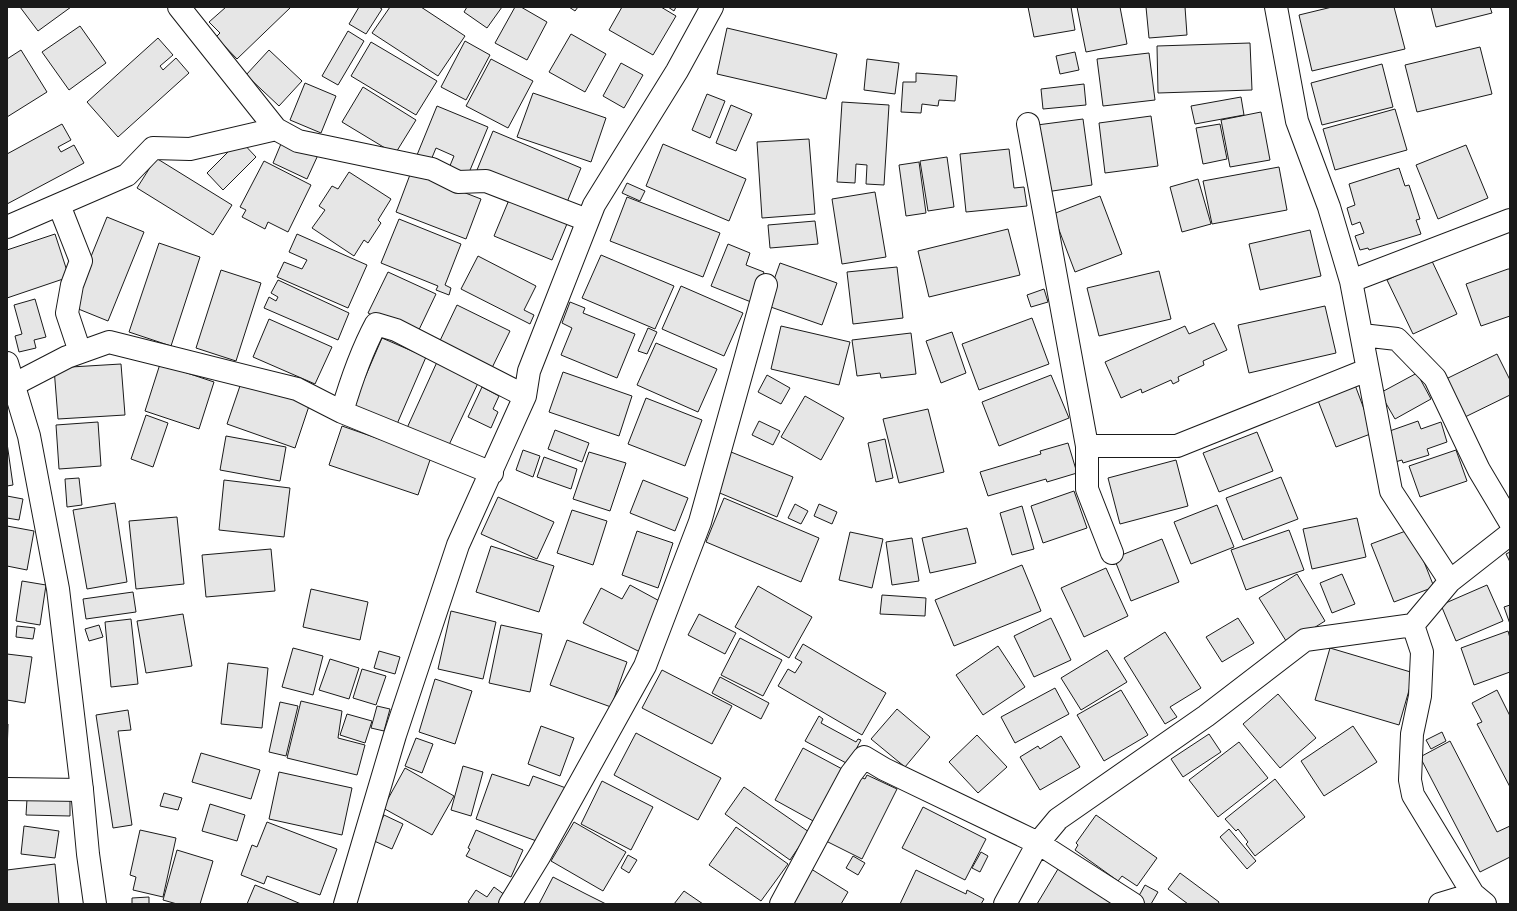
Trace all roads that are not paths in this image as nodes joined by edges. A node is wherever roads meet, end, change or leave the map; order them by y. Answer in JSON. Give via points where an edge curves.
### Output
{"nodes":[{"id":1,"x":179,"y":7,"type":"edge"},
{"id":2,"x":712,"y":7,"type":"edge"},
{"id":3,"x":1276,"y":7,"type":"edge"},
{"id":4,"x":1028,"y":124,"type":"dead end"},
{"id":5,"x":276,"y":129,"type":"junction"},
{"id":6,"x":59,"y":205,"type":"junction"},
{"id":7,"x":588,"y":220,"type":"junction"},
{"id":8,"x":1510,"y":220,"type":"edge"},
{"id":9,"x":7,"y":227,"type":"edge"},
{"id":10,"x":1351,"y":282,"type":"junction"},
{"id":11,"x":766,"y":285,"type":"dead end"},
{"id":12,"x":1362,"y":335,"type":"junction"},
{"id":13,"x":80,"y":352,"type":"junction"},
{"id":14,"x":7,"y":363,"type":"edge"},
{"id":15,"x":1367,"y":370,"type":"junction"},
{"id":16,"x":13,"y":385,"type":"junction"},
{"id":17,"x":525,"y":396,"type":"junction"},
{"id":18,"x":342,"y":412,"type":"junction"},
{"id":19,"x":1087,"y":446,"type":"junction"},
{"id":20,"x":492,"y":472,"type":"junction"},
{"id":21,"x":1510,"y":522,"type":"edge"},
{"id":22,"x":1510,"y":534,"type":"edge"},
{"id":23,"x":1112,"y":553,"type":"dead end"},
{"id":24,"x":1450,"y":581,"type":"junction"},
{"id":25,"x":1413,"y":625,"type":"junction"},
{"id":26,"x":7,"y":789,"type":"edge"},
{"id":27,"x":82,"y":790,"type":"junction"},
{"id":28,"x":1038,"y":843,"type":"junction"},
{"id":29,"x":1479,"y":899,"type":"edge"},
{"id":30,"x":94,"y":904,"type":"edge"},
{"id":31,"x":345,"y":904,"type":"edge"},
{"id":32,"x":510,"y":904,"type":"edge"},
{"id":33,"x":781,"y":904,"type":"edge"},
{"id":34,"x":1005,"y":904,"type":"edge"},
{"id":35,"x":1133,"y":904,"type":"edge"},
{"id":36,"x":1440,"y":904,"type":"edge"}],
"edges":[{"from":1,"to":5,"type":"street"},
{"from":2,"to":7,"type":"street","via":[[677,71],[594,205]]},
{"from":3,"to":10,"type":"street","via":[[1297,121],[1329,207]]},
{"from":4,"to":19,"type":"street"},
{"from":5,"to":6,"type":"street","via":[[190,149],[153,148],[127,175]]},
{"from":5,"to":7,"type":"street","via":[[298,141],[432,169],[458,182],[486,180]]},
{"from":6,"to":9,"type":"street"},
{"from":6,"to":13,"type":"street","via":[[81,261],[72,285],[67,312]]},
{"from":7,"to":17,"type":"street","via":[[529,371]]},
{"from":8,"to":10,"type":"street"},
{"from":10,"to":12,"type":"street"},
{"from":11,"to":32,"type":"street","via":[[700,522],[645,666]]},
{"from":12,"to":15,"type":"street"},
{"from":12,"to":21,"type":"street","via":[[1396,340],[1435,378],[1479,470]]},
{"from":13,"to":16,"type":"street"},
{"from":13,"to":18,"type":"street","via":[[109,342],[297,389]]},
{"from":14,"to":16,"type":"street"},
{"from":15,"to":19,"type":"street","via":[[1177,446]]},
{"from":15,"to":24,"type":"street","via":[[1391,491]]},
{"from":16,"to":27,"type":"street","via":[[29,436],[58,589]]},
{"from":17,"to":18,"type":"street","via":[[396,330],[376,324],[366,342]]},
{"from":17,"to":20,"type":"street"},
{"from":18,"to":20,"type":"street"},
{"from":19,"to":23,"type":"street","via":[[1087,490]]},
{"from":20,"to":31,"type":"street","via":[[458,545],[395,735]]},
{"from":22,"to":24,"type":"street"},
{"from":24,"to":25,"type":"street"},
{"from":25,"to":28,"type":"street","via":[[1305,640],[1206,716],[1058,819]]},
{"from":25,"to":29,"type":"street","via":[[1422,652],[1420,696],[1412,734],[1410,780],[1413,795]]},
{"from":26,"to":27,"type":"street"},
{"from":27,"to":30,"type":"street"},
{"from":28,"to":33,"type":"street","via":[[864,757],[851,774]]},
{"from":28,"to":34,"type":"street"},
{"from":28,"to":35,"type":"street"},
{"from":29,"to":36,"type":"street"}]}
